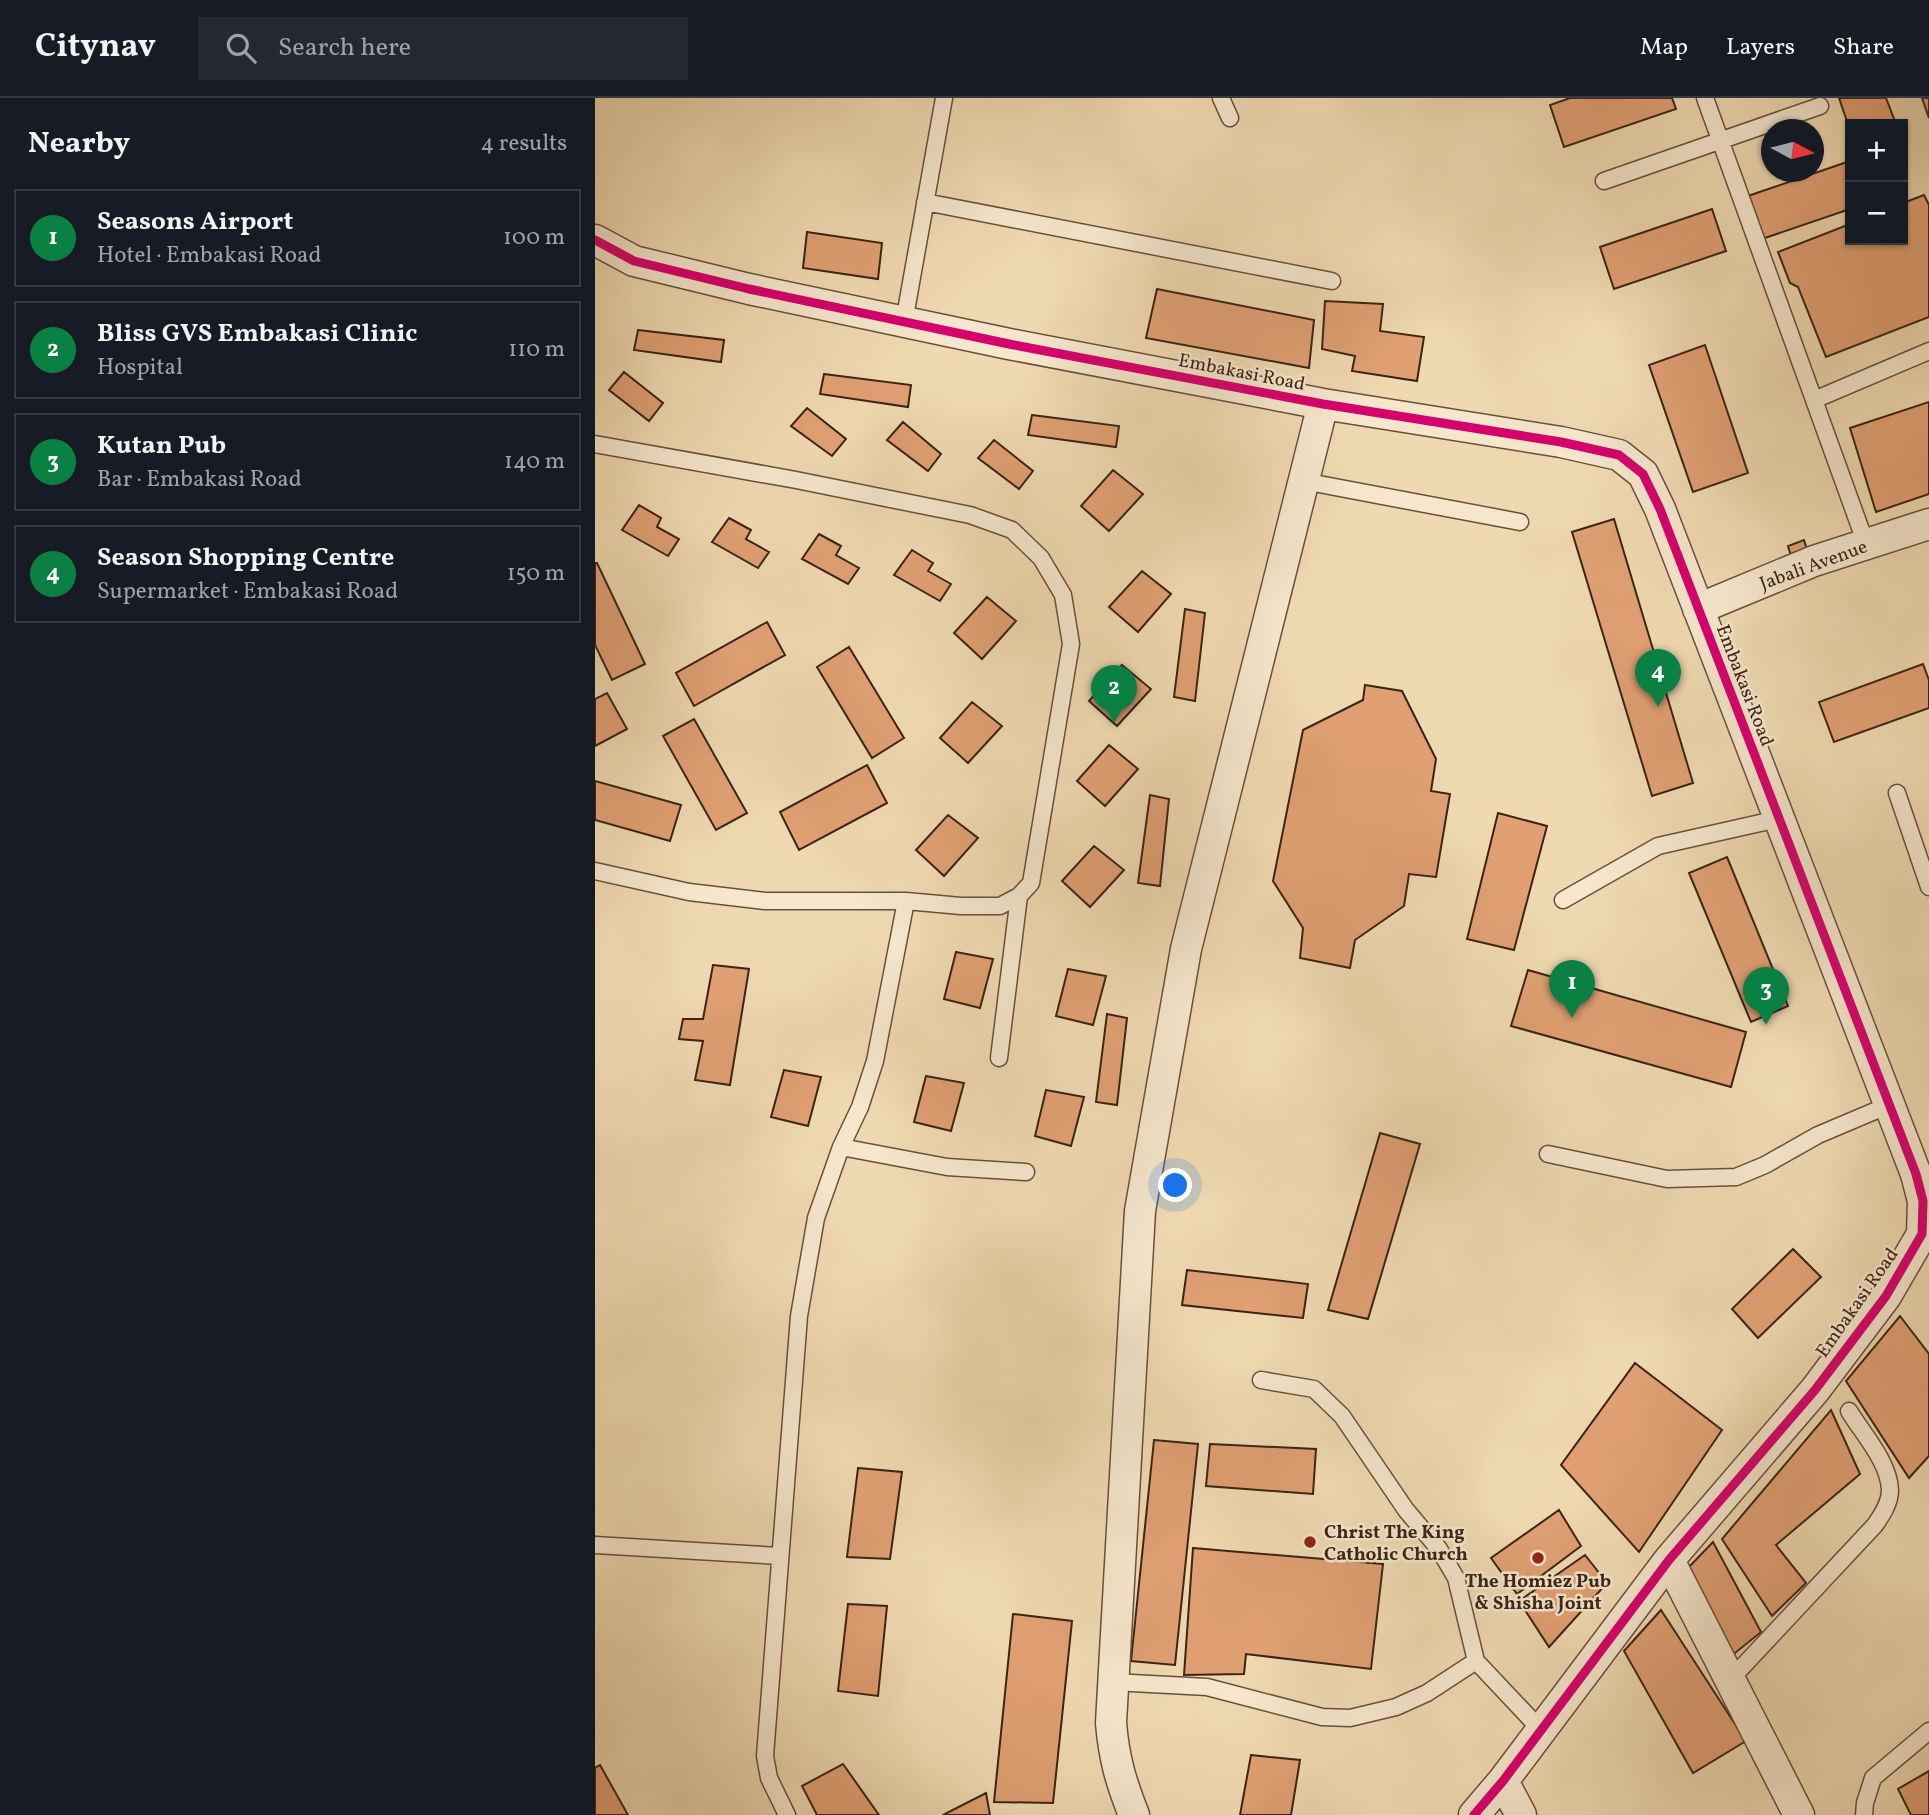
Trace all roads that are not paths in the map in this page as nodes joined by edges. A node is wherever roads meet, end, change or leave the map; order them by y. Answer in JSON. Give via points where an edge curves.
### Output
{"nodes":[{"id":1,"x":944,"y":98,"type":"edge"},
{"id":2,"x":1221,"y":98,"type":"edge"},
{"id":3,"x":1705,"y":98,"type":"edge"},
{"id":4,"x":1819,"y":106,"type":"dead end"},
{"id":5,"x":1230,"y":118,"type":"dead end"},
{"id":6,"x":1720,"y":140,"type":"junction"},
{"id":7,"x":1604,"y":181,"type":"dead end"},
{"id":8,"x":925,"y":202,"type":"junction"},
{"id":9,"x":595,"y":240,"type":"edge"},
{"id":10,"x":1332,"y":281,"type":"dead end"},
{"id":11,"x":904,"y":322,"type":"junction"},
{"id":12,"x":1929,"y":351,"type":"edge"},
{"id":13,"x":1814,"y":401,"type":"junction"},
{"id":14,"x":1323,"y":404,"type":"junction"},
{"id":15,"x":595,"y":444,"type":"edge"},
{"id":16,"x":1303,"y":481,"type":"junction"},
{"id":17,"x":1520,"y":522,"type":"dead end"},
{"id":18,"x":1929,"y":524,"type":"edge"},
{"id":19,"x":1865,"y":544,"type":"junction"},
{"id":20,"x":1698,"y":609,"type":"junction"},
{"id":21,"x":1897,"y":793,"type":"dead end"},
{"id":22,"x":1779,"y":818,"type":"junction"},
{"id":23,"x":595,"y":871,"type":"edge"},
{"id":24,"x":1929,"y":887,"type":"edge"},
{"id":25,"x":1019,"y":896,"type":"junction"},
{"id":26,"x":1563,"y":900,"type":"dead end"},
{"id":27,"x":906,"y":901,"type":"junction"},
{"id":28,"x":999,"y":1058,"type":"dead end"},
{"id":29,"x":1889,"y":1105,"type":"junction"},
{"id":30,"x":841,"y":1147,"type":"junction"},
{"id":31,"x":1548,"y":1154,"type":"dead end"},
{"id":32,"x":1026,"y":1172,"type":"dead end"},
{"id":33,"x":1261,"y":1380,"type":"dead end"},
{"id":34,"x":1849,"y":1411,"type":"dead end"},
{"id":35,"x":595,"y":1545,"type":"edge"},
{"id":36,"x":779,"y":1556,"type":"junction"},
{"id":37,"x":1669,"y":1560,"type":"junction"},
{"id":38,"x":1476,"y":1661,"type":"junction"},
{"id":39,"x":1730,"y":1680,"type":"junction"},
{"id":40,"x":1113,"y":1682,"type":"junction"},
{"id":41,"x":1541,"y":1730,"type":"junction"},
{"id":42,"x":1929,"y":1731,"type":"edge"},
{"id":43,"x":1503,"y":1781,"type":"junction"},
{"id":44,"x":787,"y":1815,"type":"edge"},
{"id":45,"x":1134,"y":1815,"type":"edge"},
{"id":46,"x":1474,"y":1815,"type":"edge"},
{"id":47,"x":1521,"y":1815,"type":"edge"},
{"id":48,"x":1799,"y":1815,"type":"edge"},
{"id":49,"x":1864,"y":1815,"type":"edge"}],
"edges":[{"from":1,"to":8,"type":"lane"},
{"from":2,"to":5,"type":"lane"},
{"from":3,"to":6,"type":"lane"},
{"from":4,"to":6,"type":"lane"},
{"from":6,"to":7,"type":"lane"},
{"from":6,"to":13,"type":"lane"},
{"from":8,"to":10,"type":"lane"},
{"from":8,"to":11,"type":"lane"},
{"from":9,"to":11,"type":"street","name":"Embakasi Road","via":[[634,261]]},
{"from":11,"to":14,"type":"street","name":"Embakasi Road"},
{"from":12,"to":13,"type":"lane"},
{"from":13,"to":19,"type":"lane"},
{"from":14,"to":16,"type":"street"},
{"from":14,"to":20,"type":"street","name":"Embakasi Road","via":[[1619,455],[1643,474]]},
{"from":15,"to":25,"type":"lane","via":[[970,515],[1011,530],[1041,558],[1063,595],[1071,644],[1035,867],[1031,883]]},
{"from":16,"to":17,"type":"lane"},
{"from":16,"to":40,"type":"street","via":[[1186,949],[1140,1211]]},
{"from":18,"to":19,"type":"street","name":"Jabali Avenue"},
{"from":19,"to":20,"type":"street","name":"Jabali Avenue"},
{"from":20,"to":22,"type":"street","name":"Embakasi Road"},
{"from":21,"to":24,"type":"lane"},
{"from":22,"to":26,"type":"lane","via":[[1658,846]]},
{"from":22,"to":29,"type":"street","name":"Embakasi Road"},
{"from":23,"to":27,"type":"lane","via":[[689,892],[765,901]]},
{"from":25,"to":27,"type":"lane","via":[[1000,906]]},
{"from":25,"to":28,"type":"lane"},
{"from":27,"to":30,"type":"lane","via":[[875,1061]]},
{"from":29,"to":31,"type":"lane","via":[[1736,1177],[1667,1178]]},
{"from":29,"to":37,"type":"street","name":"Embakasi Road","via":[[1916,1174],[1923,1202],[1922,1234],[1886,1296],[1815,1390]]},
{"from":30,"to":32,"type":"lane","via":[[947,1167]]},
{"from":30,"to":36,"type":"lane","via":[[816,1218],[799,1316]]},
{"from":33,"to":38,"type":"lane","via":[[1314,1389],[1342,1416],[1456,1577]]},
{"from":34,"to":39,"type":"lane","via":[[1886,1473],[1890,1489],[1885,1511]]},
{"from":35,"to":36,"type":"lane"},
{"from":36,"to":44,"type":"lane","via":[[765,1756],[769,1778]]},
{"from":37,"to":39,"type":"street"},
{"from":37,"to":41,"type":"street","name":"Embakasi Road"},
{"from":38,"to":40,"type":"lane","via":[[1427,1693],[1396,1707],[1350,1718],[1322,1717],[1207,1687]]},
{"from":38,"to":41,"type":"lane"},
{"from":39,"to":48,"type":"street"},
{"from":40,"to":45,"type":"street","via":[[1113,1753]]},
{"from":41,"to":43,"type":"street","name":"Embakasi Road"},
{"from":42,"to":49,"type":"lane","via":[[1873,1777]]},
{"from":43,"to":46,"type":"street","name":"Embakasi Road"},
{"from":43,"to":47,"type":"street"}]}
